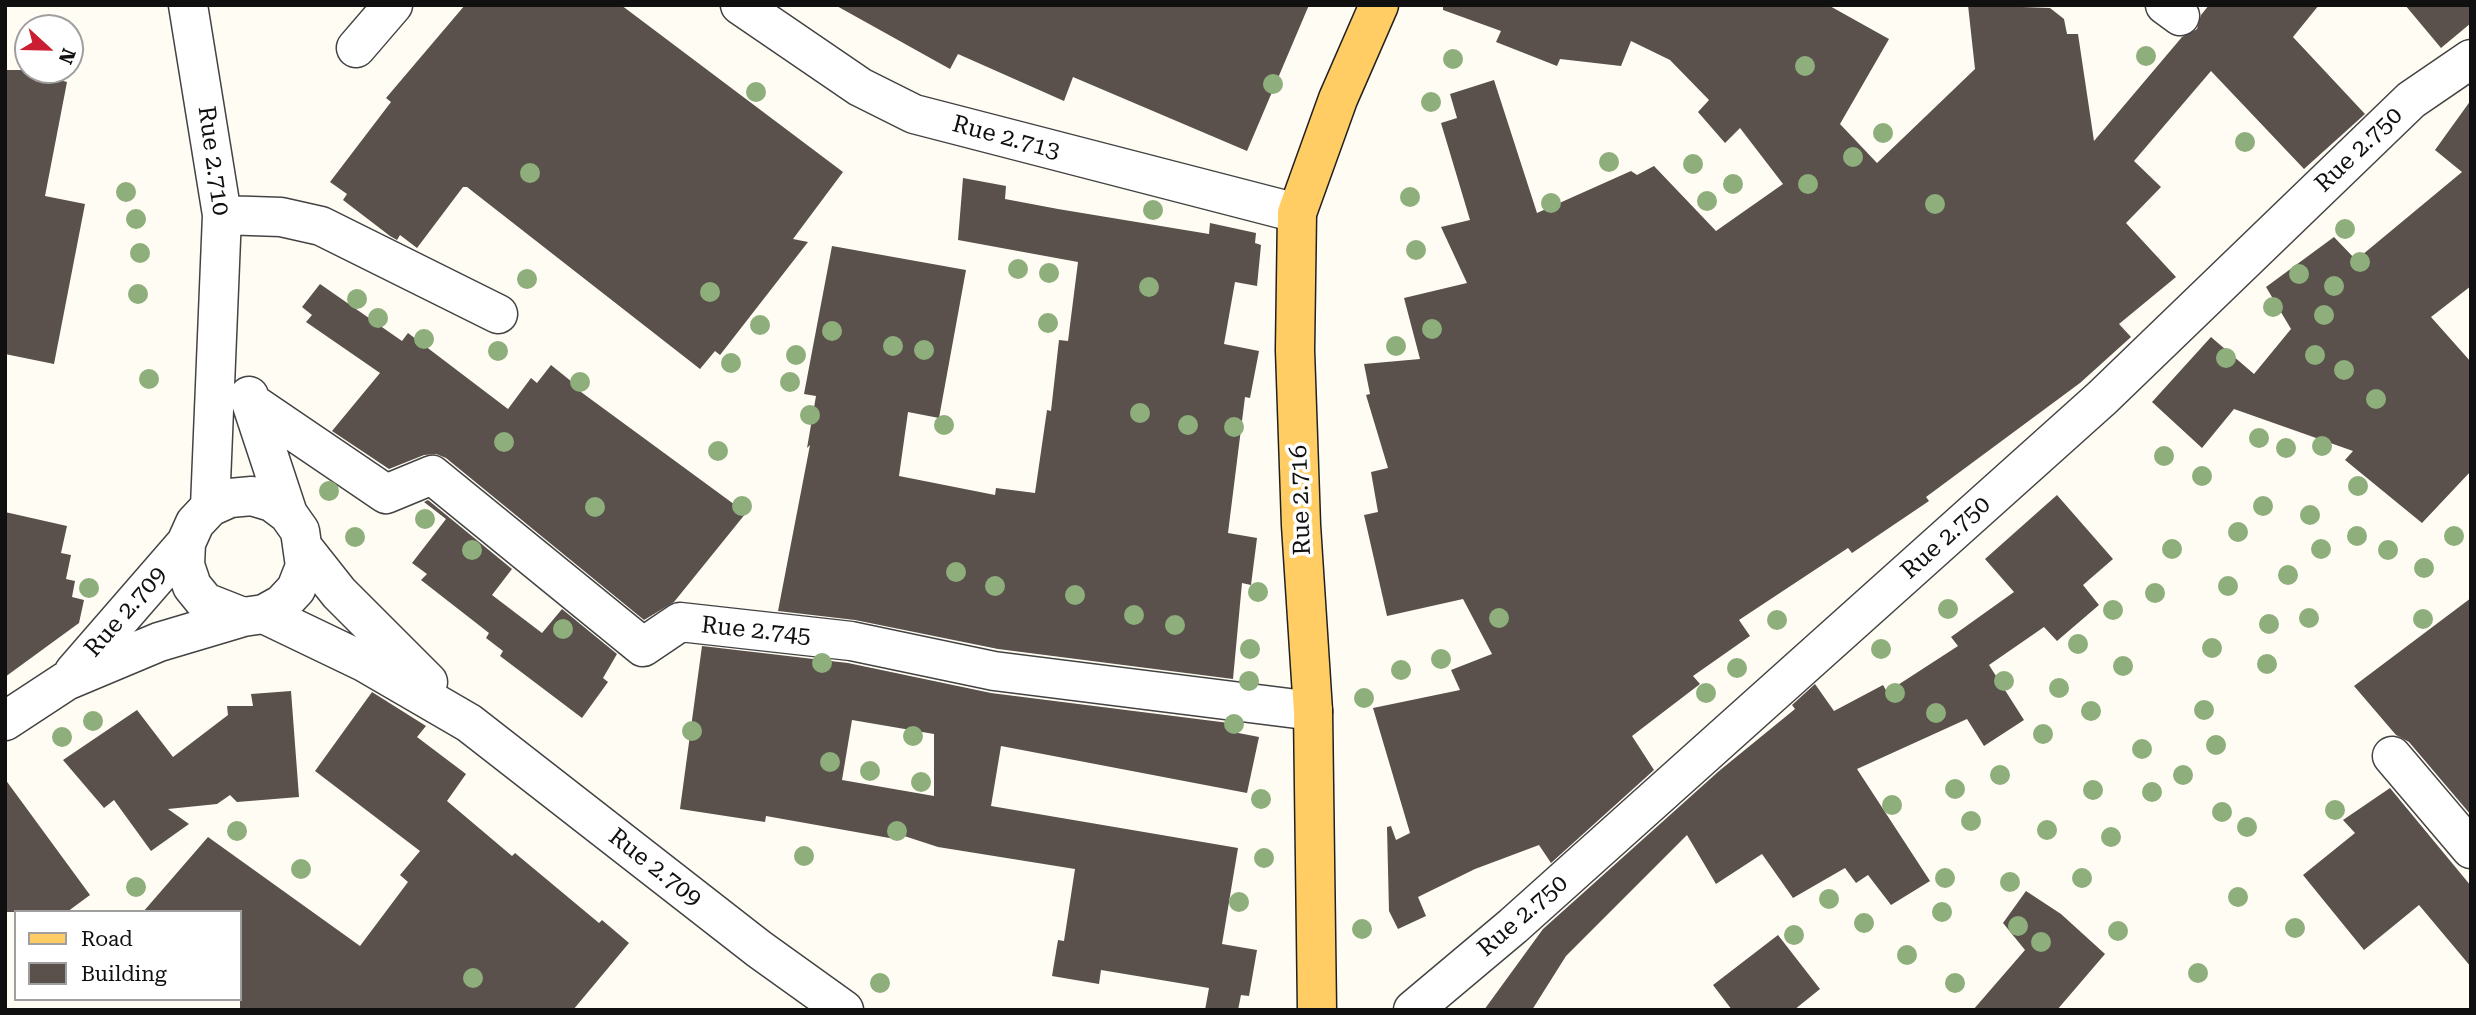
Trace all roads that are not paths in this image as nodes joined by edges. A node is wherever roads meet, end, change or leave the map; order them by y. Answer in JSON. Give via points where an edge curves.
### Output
{"nodes":[{"id":1,"x":188,"y":5,"type":"edge"},
{"id":2,"x":393,"y":5,"type":"edge"},
{"id":3,"x":740,"y":5,"type":"edge"},
{"id":4,"x":1379,"y":5,"type":"edge"},
{"id":5,"x":356,"y":48,"type":"dead end"},
{"id":6,"x":2471,"y":59,"type":"edge"},
{"id":7,"x":1297,"y":213,"type":"junction"},
{"id":8,"x":222,"y":215,"type":"junction"},
{"id":9,"x":498,"y":314,"type":"dead end"},
{"id":10,"x":219,"y":319,"type":"junction"},
{"id":11,"x":252,"y":403,"type":"junction"},
{"id":12,"x":211,"y":507,"type":"junction"},
{"id":13,"x":288,"y":514,"type":"junction"},
{"id":14,"x":186,"y":543,"type":"junction"},
{"id":15,"x":305,"y":550,"type":"junction"},
{"id":16,"x":242,"y":613,"type":"junction"},
{"id":17,"x":66,"y":681,"type":"junction"},
{"id":18,"x":1313,"y":711,"type":"junction"},
{"id":19,"x":5,"y":721,"type":"edge"},
{"id":20,"x":469,"y":723,"type":"junction"},
{"id":21,"x":2392,"y":757,"type":"dead end"},
{"id":22,"x":2471,"y":849,"type":"edge"},
{"id":23,"x":844,"y":1010,"type":"edge"},
{"id":24,"x":1317,"y":1010,"type":"edge"},
{"id":25,"x":1413,"y":1010,"type":"edge"}],
"edges":[{"from":1,"to":8,"type":"street","name":"Rue 2.710"},
{"from":2,"to":5,"type":"street"},
{"from":3,"to":7,"type":"street","name":"Rue 2.713","via":[[860,87],[914,114]]},
{"from":4,"to":7,"type":"main road","name":"Rue 2.716","via":[[1338,99]]},
{"from":6,"to":25,"type":"street","name":"Rue 2.750","via":[[2411,100],[2102,398],[1513,926]]},
{"from":7,"to":18,"type":"main road","name":"Rue 2.716","via":[[1295,349]]},
{"from":8,"to":9,"type":"street","via":[[281,217],[321,226]]},
{"from":8,"to":10,"type":"street","name":"Rue 2.710"},
{"from":10,"to":11,"type":"street","name":"Rue 2.710"},
{"from":10,"to":12,"type":"street","name":"Rue 2.710"},
{"from":11,"to":13,"type":"street","name":"Rue 2.710"},
{"from":11,"to":18,"type":"street","name":"Rue 2.745","via":[[386,494],[432,475],[643,647],[680,622],[851,641],[994,671]]},
{"from":12,"to":13,"type":"street","via":[[230,498],[252,496],[272,502]]},
{"from":12,"to":14,"type":"street","via":[[195,523]]},
{"from":13,"to":15,"type":"street","via":[[300,531]]},
{"from":14,"to":16,"type":"street","via":[[185,565],[192,586],[205,602]]},
{"from":14,"to":17,"type":"street","name":"Rue 2.709"},
{"from":15,"to":16,"type":"street","via":[[305,566],[296,589],[282,604]]},
{"from":15,"to":20,"type":"street","name":"Rue 2.709","via":[[378,635]]},
{"from":16,"to":17,"type":"street","name":"Rue 2.709"},
{"from":16,"to":20,"type":"street","name":"Rue 2.709","via":[[364,662]]},
{"from":17,"to":19,"type":"street","name":"Rue 2.709"},
{"from":18,"to":24,"type":"main road","name":"Rue 2.716"},
{"from":20,"to":23,"type":"street","name":"Rue 2.709"},
{"from":21,"to":22,"type":"street"}]}
